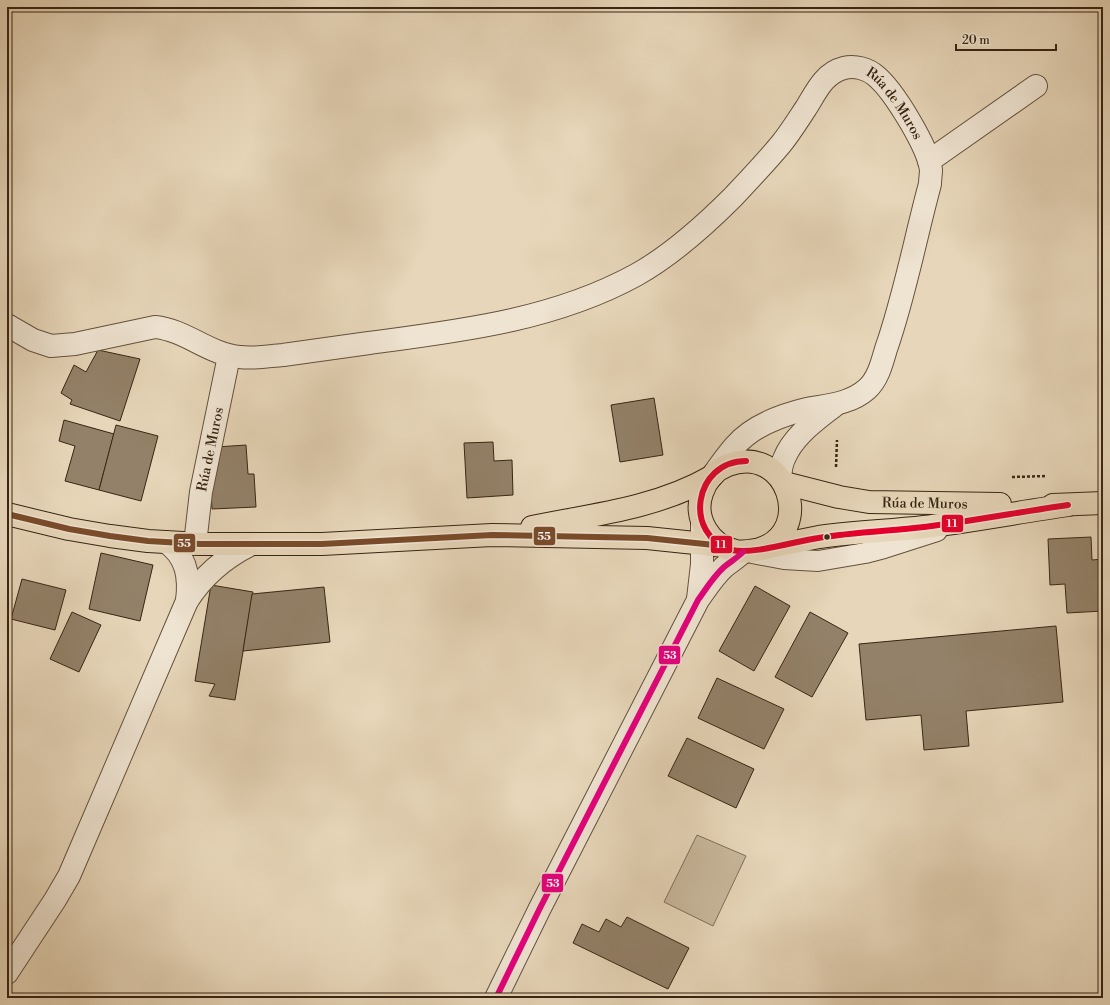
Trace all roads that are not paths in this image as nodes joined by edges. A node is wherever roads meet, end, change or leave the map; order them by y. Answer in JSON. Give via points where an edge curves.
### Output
{"nodes":[{"id":1,"x":1036,"y":86,"type":"dead end"},
{"id":2,"x":929,"y":161,"type":"junction"},
{"id":3,"x":7,"y":325,"type":"edge"},
{"id":4,"x":229,"y":356,"type":"junction"},
{"id":5,"x":834,"y":405,"type":"junction"},
{"id":6,"x":712,"y":476,"type":"junction"},
{"id":7,"x":782,"y":480,"type":"junction"},
{"id":8,"x":1103,"y":503,"type":"edge"},
{"id":9,"x":1068,"y":505,"type":"junction"},
{"id":10,"x":7,"y":514,"type":"edge"},
{"id":11,"x":700,"y":515,"type":"junction"},
{"id":12,"x":492,"y":535,"type":"junction"},
{"id":13,"x":166,"y":542,"type":"junction"},
{"id":14,"x":195,"y":544,"type":"junction"},
{"id":15,"x":702,"y":544,"type":"junction"},
{"id":16,"x":250,"y":545,"type":"junction"},
{"id":17,"x":744,"y":550,"type":"junction"},
{"id":18,"x":698,"y":600,"type":"junction"},
{"id":19,"x":187,"y":601,"type":"junction"},
{"id":20,"x":7,"y":973,"type":"edge"},
{"id":21,"x":496,"y":998,"type":"edge"}],
"edges":[{"from":1,"to":2,"type":"street"},
{"from":2,"to":4,"type":"street","name":"Rúa de Muros","via":[[900,104],[876,76],[867,70],[844,68],[828,76],[818,87],[781,144],[707,222],[664,257],[610,289],[582,300],[494,325],[293,354]]},
{"from":2,"to":5,"type":"street","name":"Rúa de Muros","via":[[930,184],[901,301],[878,372],[865,391]]},
{"from":3,"to":4,"type":"street","via":[[33,340],[51,346],[151,328],[164,328]]},
{"from":4,"to":14,"type":"street","name":"Rúa de Muros","via":[[201,492]]},
{"from":5,"to":6,"type":"street","name":"Rúa de Muros","via":[[779,418],[748,434],[735,446]]},
{"from":5,"to":7,"type":"street","name":"Rúa de Muros","via":[[803,431],[792,444],[783,459]]},
{"from":6,"to":7,"type":"main road","name":"Rúa de Muros","via":[[735,462],[748,461],[768,467]]},
{"from":6,"to":11,"type":"main road","name":"Rúa de Muros","via":[[701,496]]},
{"from":6,"to":12,"type":"main road","name":"Rúa de Muros","via":[[697,485],[631,507]]},
{"from":7,"to":9,"type":"main road","name":"Rúa de Muros","via":[[839,497],[870,502]]},
{"from":7,"to":17,"type":"main road","name":"Rúa de Muros","via":[[790,503],[788,522],[770,544]]},
{"from":8,"to":9,"type":"main road","name":"Rúa de Muros"},
{"from":9,"to":17,"type":"main road","name":"Rúa de Muros","via":[[925,527],[819,537]]},
{"from":10,"to":13,"type":"main road","name":"Rúa de Muros","via":[[69,529],[128,539]]},
{"from":11,"to":15,"type":"street"},
{"from":11,"to":17,"type":"main road","name":"Rúa de Muros","via":[[713,539]]},
{"from":12,"to":15,"type":"main road","name":"Rúa de Muros","via":[[647,538]]},
{"from":12,"to":16,"type":"main road","name":"Rúa de Muros"},
{"from":13,"to":14,"type":"main road","name":"Rúa de Muros"},
{"from":13,"to":19,"type":"street","via":[[178,552],[185,565],[188,582]]},
{"from":14,"to":16,"type":"main road","name":"Rúa de Muros"},
{"from":15,"to":17,"type":"main road","name":"Rúa de Muros"},
{"from":15,"to":18,"type":"street"},
{"from":16,"to":19,"type":"street","via":[[213,569]]},
{"from":17,"to":18,"type":"street","via":[[722,568]]},
{"from":18,"to":21,"type":"street"},
{"from":19,"to":20,"type":"street","via":[[69,876]]}]}
